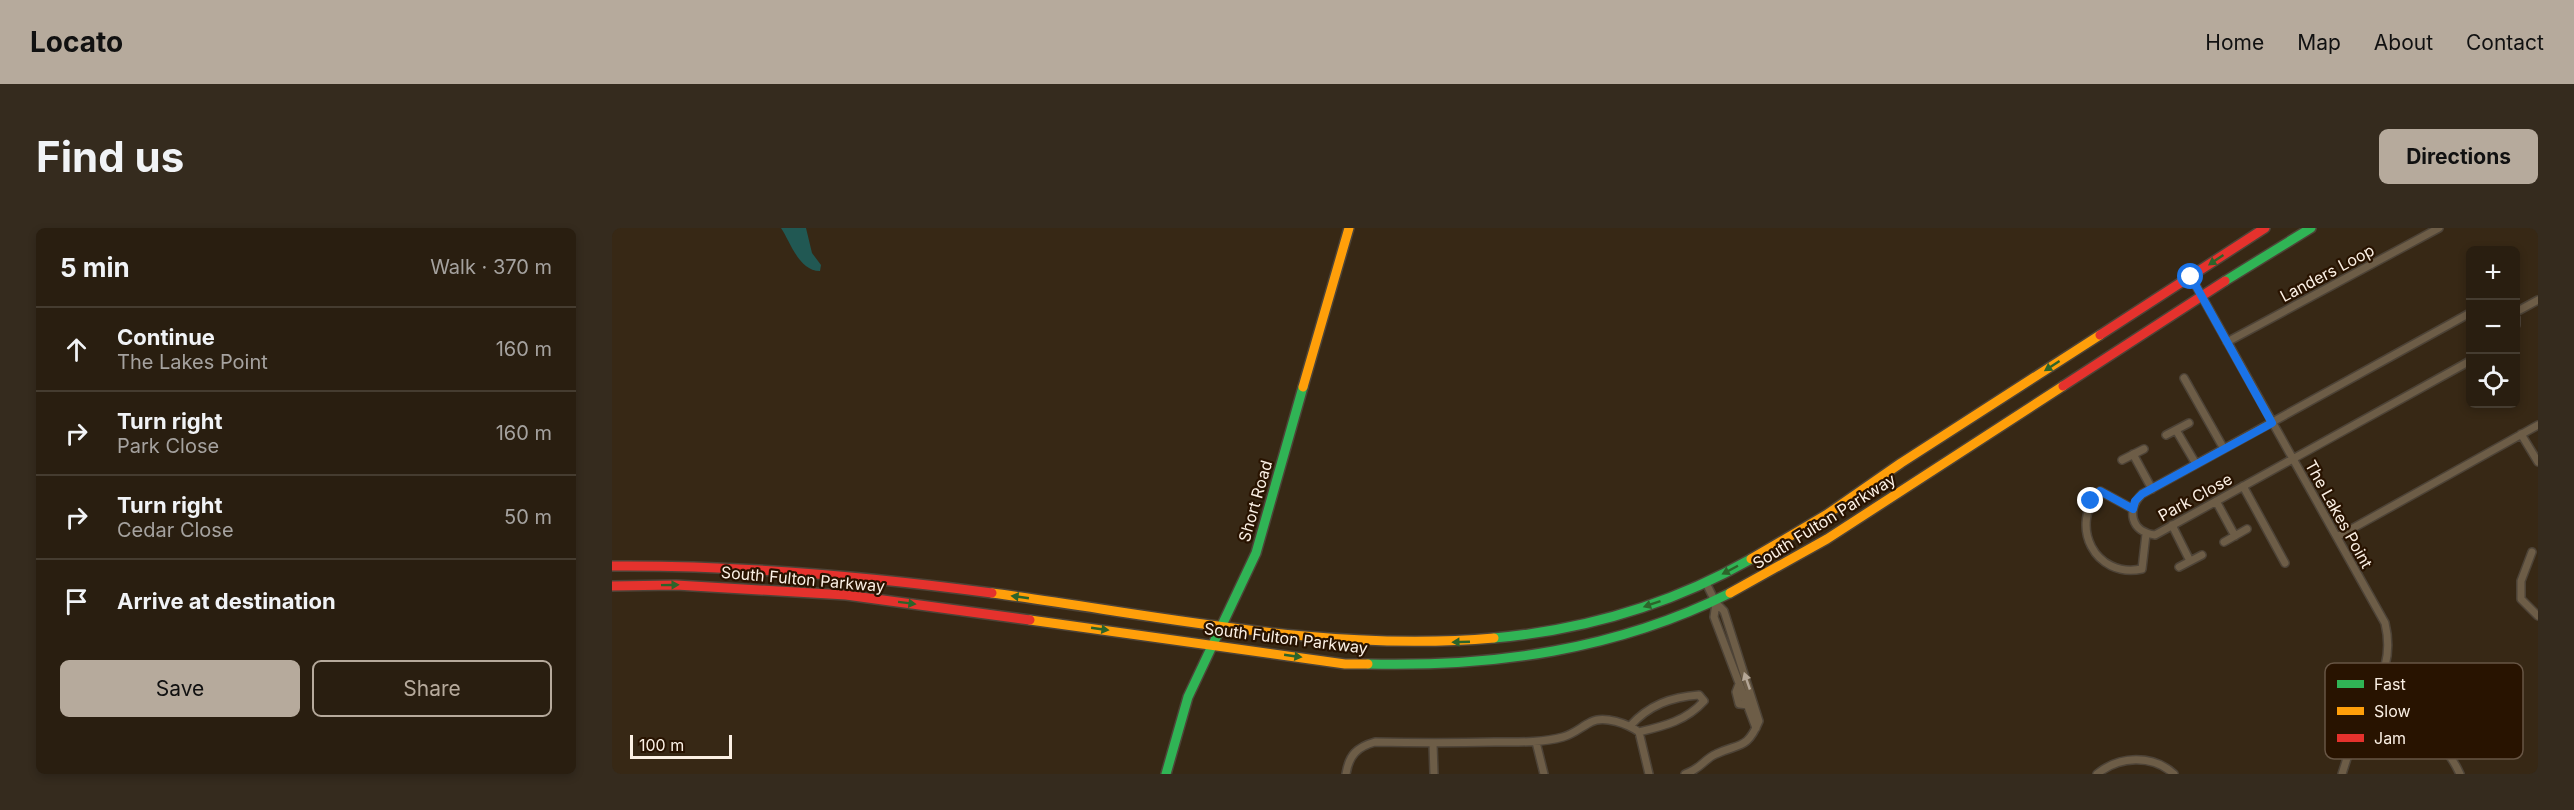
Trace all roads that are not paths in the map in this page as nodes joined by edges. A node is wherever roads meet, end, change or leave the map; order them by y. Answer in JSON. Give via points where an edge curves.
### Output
{"nodes":[{"id":1,"x":1349,"y":228,"type":"edge"},
{"id":2,"x":2265,"y":228,"type":"edge"},
{"id":3,"x":2311,"y":228,"type":"edge"},
{"id":4,"x":2439,"y":228,"type":"edge"},
{"id":5,"x":2191,"y":277,"type":"junction"},
{"id":6,"x":2202,"y":298,"type":"junction"},
{"id":7,"x":2538,"y":300,"type":"edge"},
{"id":8,"x":2520,"y":310,"type":"edge"},
{"id":9,"x":2466,"y":315,"type":"edge"},
{"id":10,"x":2227,"y":342,"type":"junction"},
{"id":11,"x":2466,"y":363,"type":"edge"},
{"id":12,"x":2184,"y":378,"type":"dead end"},
{"id":13,"x":2189,"y":423,"type":"dead end"},
{"id":14,"x":2272,"y":423,"type":"junction"},
{"id":15,"x":2538,"y":425,"type":"edge"},
{"id":16,"x":2176,"y":430,"type":"junction"},
{"id":17,"x":2521,"y":434,"type":"junction"},
{"id":18,"x":2166,"y":435,"type":"dead end"},
{"id":19,"x":2144,"y":449,"type":"dead end"},
{"id":20,"x":2224,"y":449,"type":"junction"},
{"id":21,"x":2133,"y":454,"type":"junction"},
{"id":22,"x":2293,"y":459,"type":"junction"},
{"id":23,"x":2122,"y":460,"type":"dead end"},
{"id":24,"x":2538,"y":462,"type":"edge"},
{"id":25,"x":2196,"y":464,"type":"junction"},
{"id":26,"x":2243,"y":486,"type":"junction"},
{"id":27,"x":2152,"y":489,"type":"junction"},
{"id":28,"x":2216,"y":501,"type":"junction"},
{"id":29,"x":2133,"y":509,"type":"junction"},
{"id":30,"x":2172,"y":525,"type":"junction"},
{"id":31,"x":2247,"y":530,"type":"dead end"},
{"id":32,"x":2146,"y":534,"type":"junction"},
{"id":33,"x":2235,"y":536,"type":"junction"},
{"id":34,"x":2337,"y":537,"type":"junction"},
{"id":35,"x":2223,"y":542,"type":"dead end"},
{"id":36,"x":2532,"y":552,"type":"dead end"},
{"id":37,"x":2202,"y":555,"type":"dead end"},
{"id":38,"x":2190,"y":561,"type":"junction"},
{"id":39,"x":2285,"y":563,"type":"dead end"},
{"id":40,"x":612,"y":566,"type":"edge"},
{"id":41,"x":2179,"y":567,"type":"dead end"},
{"id":42,"x":1706,"y":583,"type":"junction"},
{"id":43,"x":612,"y":586,"type":"edge"},
{"id":44,"x":1715,"y":602,"type":"junction"},
{"id":45,"x":2538,"y":616,"type":"edge"},
{"id":46,"x":1224,"y":625,"type":"junction"},
{"id":47,"x":1214,"y":644,"type":"junction"},
{"id":48,"x":1740,"y":658,"type":"junction"},
{"id":49,"x":1731,"y":661,"type":"junction"},
{"id":50,"x":2386,"y":663,"type":"edge"},
{"id":51,"x":1755,"y":704,"type":"junction"},
{"id":52,"x":1746,"y":705,"type":"junction"},
{"id":53,"x":1630,"y":726,"type":"junction"},
{"id":54,"x":1756,"y":728,"type":"junction"},
{"id":55,"x":1639,"y":732,"type":"junction"},
{"id":56,"x":1536,"y":742,"type":"junction"},
{"id":57,"x":1433,"y":744,"type":"junction"},
{"id":58,"x":2347,"y":759,"type":"edge"},
{"id":59,"x":2450,"y":759,"type":"edge"},
{"id":60,"x":1166,"y":774,"type":"edge"},
{"id":61,"x":1346,"y":774,"type":"edge"},
{"id":62,"x":1434,"y":774,"type":"edge"},
{"id":63,"x":1544,"y":774,"type":"edge"},
{"id":64,"x":1649,"y":774,"type":"edge"},
{"id":65,"x":1685,"y":774,"type":"edge"},
{"id":66,"x":2097,"y":774,"type":"edge"},
{"id":67,"x":2174,"y":774,"type":"edge"},
{"id":68,"x":2342,"y":774,"type":"edge"},
{"id":69,"x":2460,"y":774,"type":"edge"}],
"edges":[{"from":1,"to":46,"type":"main road","name":"Short Road","via":[[1256,554]]},
{"from":2,"to":5,"type":"main road","name":"South Fulton Parkway","one_way":true},
{"from":3,"to":6,"type":"main road","name":"South Fulton Parkway"},
{"from":4,"to":10,"type":"street","name":"Landers Loop"},
{"from":5,"to":6,"type":"street","name":"The Lakes Point"},
{"from":5,"to":42,"type":"main road","name":"South Fulton Parkway","one_way":true,"via":[[1864,490]]},
{"from":6,"to":10,"type":"street","name":"The Lakes Point"},
{"from":6,"to":44,"type":"main road","name":"South Fulton Parkway","via":[[1802,556]]},
{"from":7,"to":8,"type":"street"},
{"from":9,"to":14,"type":"street","name":"Park Close"},
{"from":10,"to":14,"type":"street","name":"The Lakes Point"},
{"from":11,"to":22,"type":"street","name":"Park Close"},
{"from":12,"to":20,"type":"street"},
{"from":13,"to":16,"type":"street"},
{"from":14,"to":20,"type":"street","name":"Park Close"},
{"from":14,"to":22,"type":"street","name":"The Lakes Point"},
{"from":15,"to":17,"type":"street"},
{"from":16,"to":18,"type":"street"},
{"from":16,"to":25,"type":"street"},
{"from":17,"to":24,"type":"street"},
{"from":17,"to":34,"type":"street"},
{"from":19,"to":21,"type":"street"},
{"from":20,"to":25,"type":"street","name":"Park Close"},
{"from":21,"to":23,"type":"street"},
{"from":21,"to":27,"type":"street"},
{"from":22,"to":26,"type":"street","name":"Park Close"},
{"from":22,"to":34,"type":"street","name":"The Lakes Point"},
{"from":25,"to":27,"type":"street","name":"Park Close"},
{"from":26,"to":28,"type":"street","name":"Park Close"},
{"from":26,"to":39,"type":"street"},
{"from":27,"to":29,"type":"street","name":"Park Close","via":[[2135,501]]},
{"from":28,"to":30,"type":"street","name":"Park Close"},
{"from":28,"to":33,"type":"street"},
{"from":29,"to":32,"type":"street","name":"Park Close","via":[[2135,526]]},
{"from":29,"to":32,"type":"street","via":[[2100,491],[2087,513],[2089,545],[2099,560],[2130,571],[2142,569]]},
{"from":30,"to":32,"type":"street","name":"Park Close","via":[[2155,535]]},
{"from":30,"to":38,"type":"street"},
{"from":31,"to":33,"type":"street"},
{"from":33,"to":35,"type":"street"},
{"from":34,"to":50,"type":"street","name":"The Lakes Point","via":[[2385,623],[2390,645]]},
{"from":36,"to":45,"type":"street","via":[[2521,580],[2521,599]]},
{"from":37,"to":38,"type":"street"},
{"from":38,"to":41,"type":"street"},
{"from":46,"to":40,"type":"main road","name":"South Fulton Parkway","one_way":true,"via":[[824,573],[732,566]]},
{"from":42,"to":44,"type":"street"},
{"from":42,"to":46,"type":"main road","name":"South Fulton Parkway","one_way":true,"via":[[1578,626],[1483,641],[1377,643]]},
{"from":43,"to":47,"type":"main road","name":"South Fulton Parkway","one_way":true,"via":[[676,585],[846,595]]},
{"from":47,"to":44,"type":"main road","name":"South Fulton Parkway","one_way":true,"via":[[1345,664],[1471,663],[1572,649],[1655,626]]},
{"from":44,"to":48,"type":"street","via":[[1724,611]]},
{"from":44,"to":49,"type":"street","via":[[1714,617]]},
{"from":46,"to":47,"type":"main road","name":"Short Road"},
{"from":47,"to":60,"type":"main road","name":"Short Road","via":[[1181,716]]},
{"from":48,"to":49,"type":"street"},
{"from":51,"to":48,"type":"street","one_way":true},
{"from":49,"to":52,"type":"street","via":[[1739,684],[1739,704]]},
{"from":51,"to":52,"type":"street"},
{"from":51,"to":54,"type":"street"},
{"from":52,"to":54,"type":"street"},
{"from":53,"to":55,"type":"street"},
{"from":53,"to":55,"type":"street","via":[[1655,705],[1678,697],[1699,696],[1704,701],[1694,712],[1668,725]]},
{"from":53,"to":56,"type":"street","via":[[1593,721],[1563,737]]},
{"from":54,"to":65,"type":"street","via":[[1740,747],[1715,754],[1698,770]]},
{"from":55,"to":64,"type":"street"},
{"from":56,"to":57,"type":"street"},
{"from":56,"to":63,"type":"street"},
{"from":57,"to":61,"type":"street","via":[[1364,745],[1351,756]]},
{"from":57,"to":62,"type":"street"},
{"from":58,"to":68,"type":"street","name":"The Lakes Point"},
{"from":59,"to":69,"type":"street"},
{"from":66,"to":67,"type":"street","via":[[2108,765],[2129,759],[2153,761]]}]}
